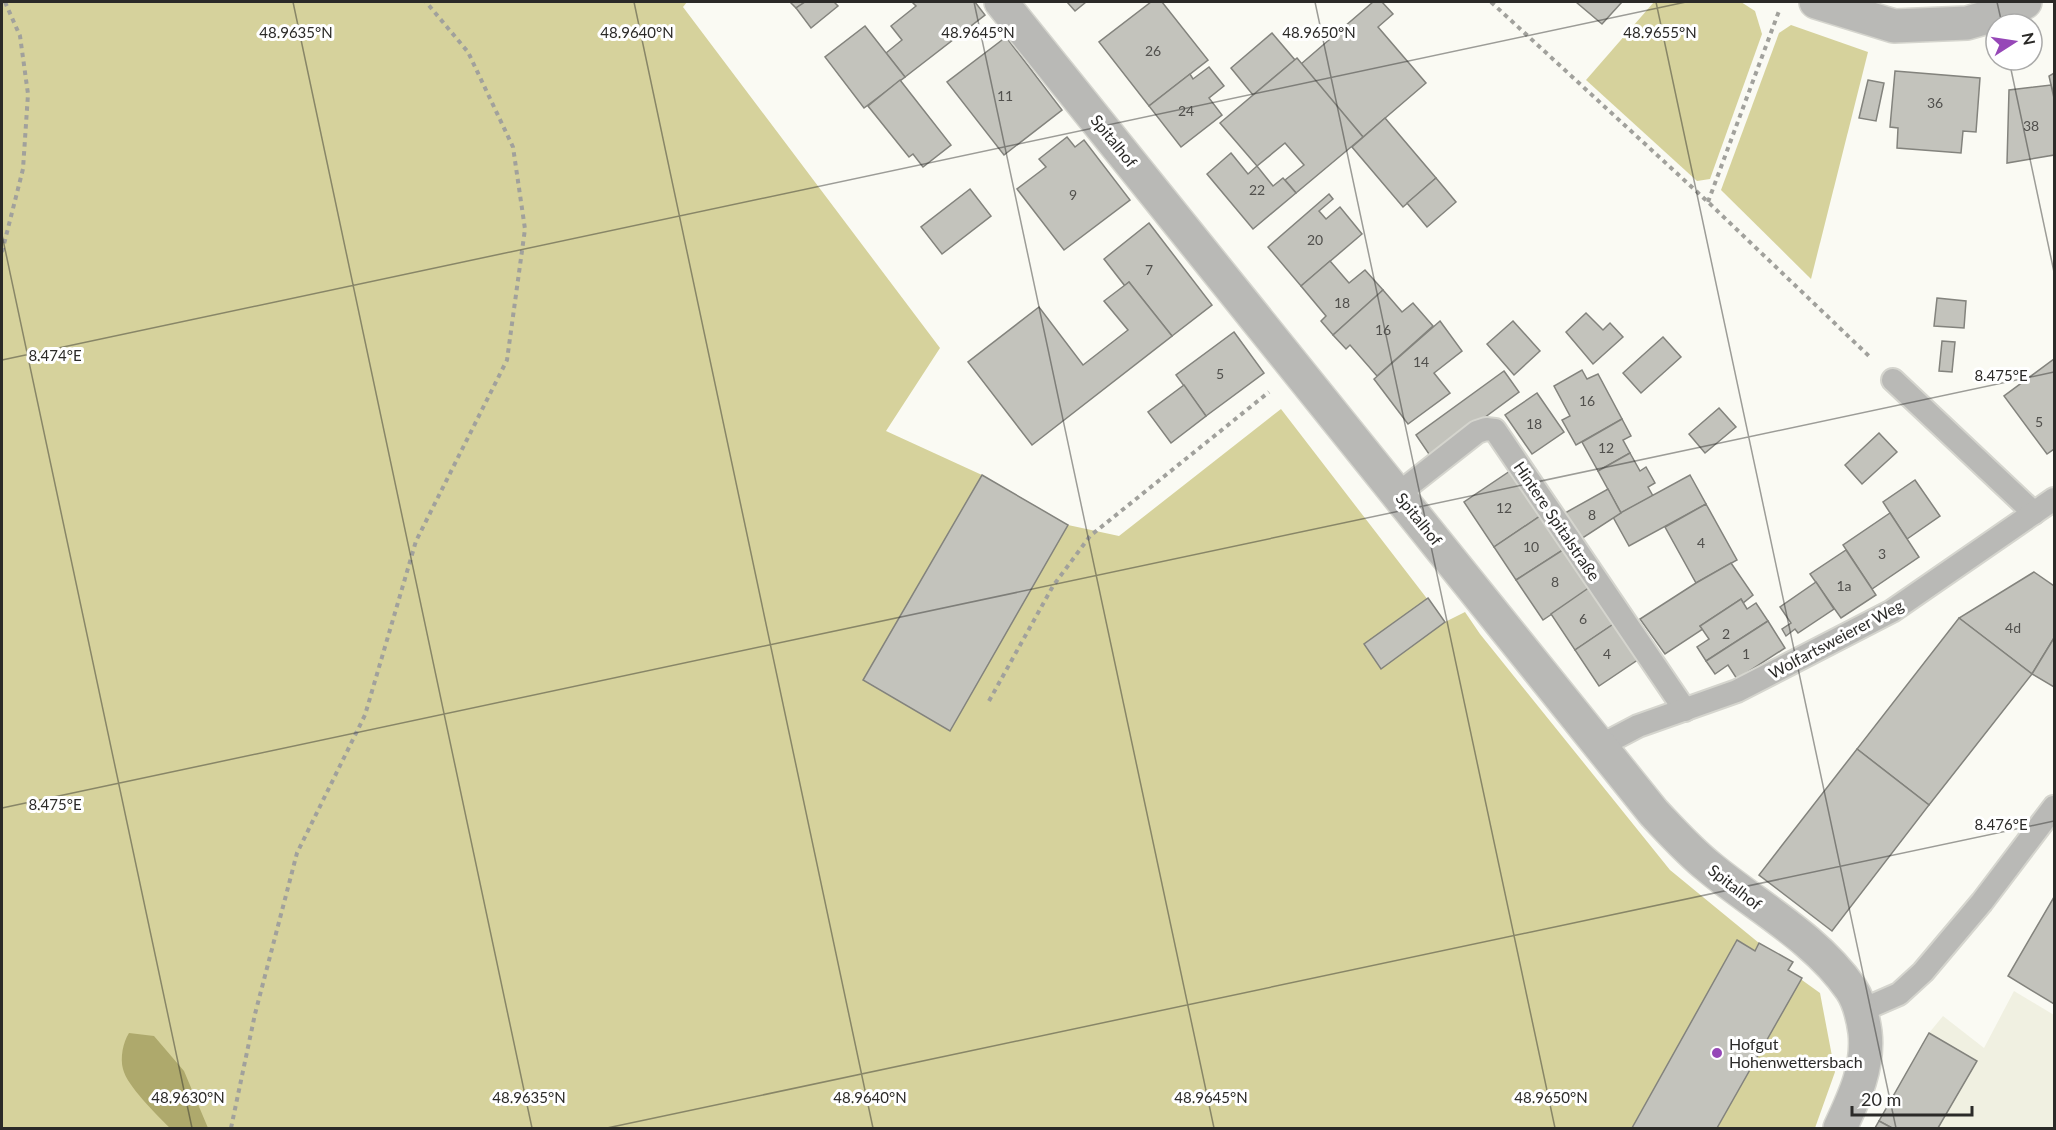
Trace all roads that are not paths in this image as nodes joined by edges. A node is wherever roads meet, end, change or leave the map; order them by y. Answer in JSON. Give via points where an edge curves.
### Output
{"nodes":[{"id":1,"x":1001,"y":2,"type":"edge"},
{"id":2,"x":1816,"y":2,"type":"edge"},
{"id":3,"x":2025,"y":2,"type":"edge"},
{"id":4,"x":1893,"y":380,"type":"road end"},
{"id":5,"x":1398,"y":494,"type":"junction"},
{"id":6,"x":2055,"y":499,"type":"edge"},
{"id":7,"x":2034,"y":513,"type":"junction"},
{"id":8,"x":1685,"y":710,"type":"junction"},
{"id":9,"x":1600,"y":746,"type":"junction"},
{"id":10,"x":2055,"y":807,"type":"edge"},
{"id":11,"x":1860,"y":1011,"type":"junction"},
{"id":12,"x":1840,"y":1128,"type":"edge"}],
"edges":[{"from":1,"to":5,"type":"street","name":"Spitalhof"},
{"from":2,"to":3,"type":"street","via":[[1894,26],[1967,22],[2009,11]]},
{"from":4,"to":7,"type":"lane"},
{"from":5,"to":8,"type":"lane","name":"Hintere Spitalstraße","via":[[1477,432],[1495,430]]},
{"from":5,"to":9,"type":"street","name":"Spitalhof"},
{"from":6,"to":7,"type":"lane","name":"Wolfartsweierer Weg"},
{"from":7,"to":8,"type":"lane","name":"Wolfartsweierer Weg","via":[[1892,611],[1737,691]]},
{"from":8,"to":9,"type":"lane","name":"Wolfartsweierer Weg","via":[[1638,726]]},
{"from":9,"to":11,"type":"street","name":"Spitalhof","via":[[1688,849],[1835,969],[1852,991]]},
{"from":10,"to":11,"type":"lane","via":[[1923,972],[1899,994]]},
{"from":11,"to":12,"type":"street","name":"Spitalhof","via":[[1865,1032],[1863,1075]]}]}
